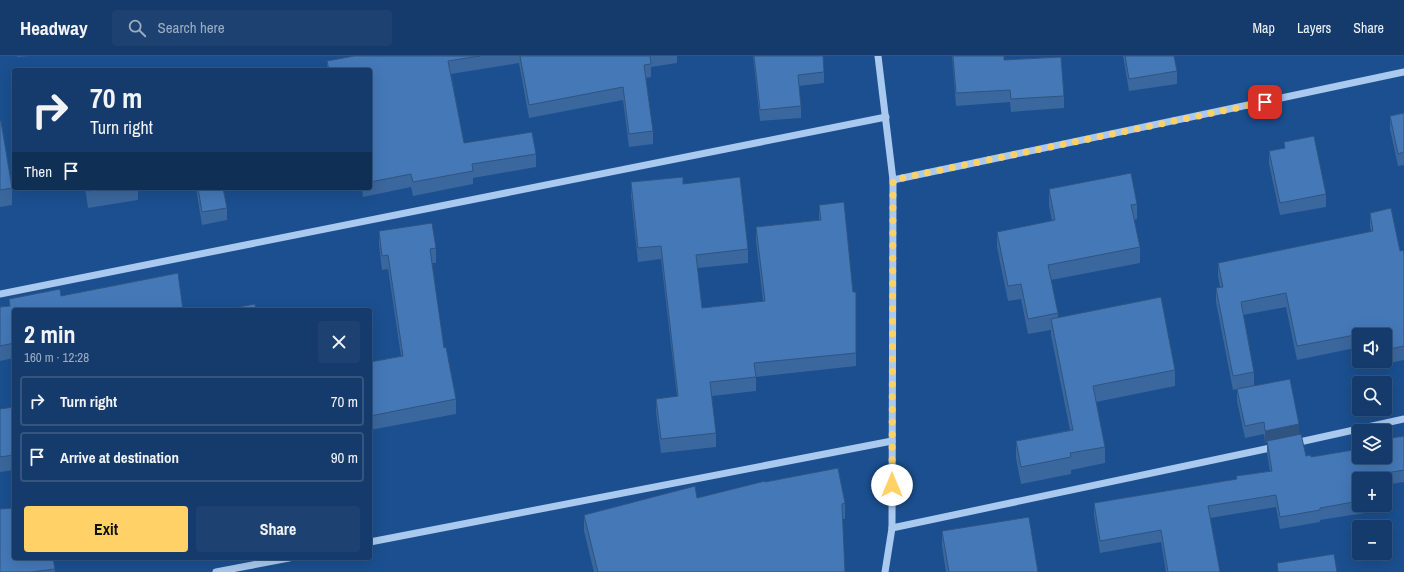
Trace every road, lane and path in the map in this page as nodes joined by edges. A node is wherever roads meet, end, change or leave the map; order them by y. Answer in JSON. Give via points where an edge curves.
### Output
{"nodes":[{"id":1,"x":878,"y":56,"type":"edge"},
{"id":2,"x":1404,"y":72,"type":"edge"},
{"id":3,"x":886,"y":117,"type":"junction"},
{"id":4,"x":893,"y":180,"type":"junction"},
{"id":5,"x":0,"y":294,"type":"edge"},
{"id":6,"x":1404,"y":419,"type":"edge"},
{"id":7,"x":892,"y":442,"type":"junction"},
{"id":8,"x":1288,"y":444,"type":"edge"},
{"id":9,"x":1280,"y":446,"type":"edge"},
{"id":10,"x":892,"y":528,"type":"junction"},
{"id":11,"x":372,"y":542,"type":"edge"},
{"id":12,"x":279,"y":560,"type":"edge"},
{"id":13,"x":216,"y":572,"type":"edge"},
{"id":14,"x":885,"y":572,"type":"edge"}],
"edges":[{"from":1,"to":3,"type":"street"},
{"from":2,"to":4,"type":"street"},
{"from":3,"to":4,"type":"street"},
{"from":3,"to":5,"type":"street"},
{"from":4,"to":7,"type":"street"},
{"from":6,"to":8,"type":"street"},
{"from":7,"to":10,"type":"street"},
{"from":7,"to":11,"type":"street"},
{"from":9,"to":10,"type":"street"},
{"from":10,"to":14,"type":"street"},
{"from":12,"to":13,"type":"street"}]}
